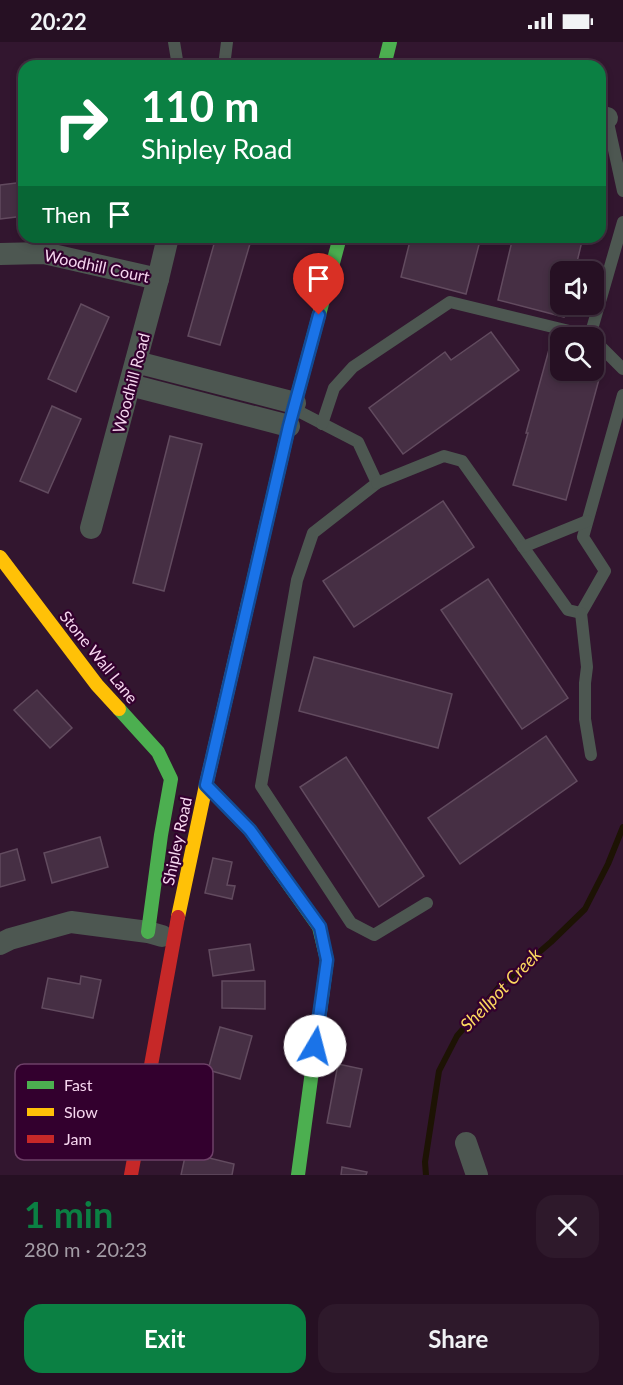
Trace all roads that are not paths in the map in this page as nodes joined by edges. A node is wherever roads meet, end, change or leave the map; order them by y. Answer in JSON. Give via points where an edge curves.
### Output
{"nodes":[{"id":1,"x":174,"y":42,"type":"edge"},
{"id":2,"x":227,"y":42,"type":"edge"},
{"id":3,"x":390,"y":42,"type":"edge"},
{"id":4,"x":177,"y":60,"type":"edge"},
{"id":5,"x":225,"y":60,"type":"edge"},
{"id":6,"x":386,"y":60,"type":"edge"},
{"id":7,"x":606,"y":125,"type":"edge"},
{"id":8,"x":623,"y":191,"type":"edge"},
{"id":9,"x":623,"y":222,"type":"edge"},
{"id":10,"x":167,"y":243,"type":"edge"},
{"id":11,"x":338,"y":243,"type":"edge"},
{"id":12,"x":0,"y":254,"type":"edge"},
{"id":13,"x":158,"y":279,"type":"junction"},
{"id":14,"x":550,"y":327,"type":"edge"},
{"id":15,"x":595,"y":327,"type":"edge"},
{"id":16,"x":604,"y":350,"type":"edge"},
{"id":17,"x":136,"y":362,"type":"junction"},
{"id":18,"x":623,"y":369,"type":"edge"},
{"id":19,"x":130,"y":385,"type":"junction"},
{"id":20,"x":623,"y":395,"type":"edge"},
{"id":21,"x":293,"y":412,"type":"junction"},
{"id":22,"x":322,"y":424,"type":"junction"},
{"id":23,"x":377,"y":483,"type":"junction"},
{"id":24,"x":587,"y":521,"type":"junction"},
{"id":25,"x":92,"y":528,"type":"dead end"},
{"id":26,"x":523,"y":547,"type":"junction"},
{"id":27,"x":0,"y":557,"type":"edge"},
{"id":28,"x":581,"y":613,"type":"junction"},
{"id":29,"x":591,"y":755,"type":"dead end"},
{"id":30,"x":206,"y":785,"type":"junction"},
{"id":31,"x":427,"y":903,"type":"dead end"},
{"id":32,"x":148,"y":932,"type":"junction"},
{"id":33,"x":173,"y":939,"type":"junction"},
{"id":34,"x":0,"y":944,"type":"edge"},
{"id":35,"x":151,"y":1064,"type":"edge"},
{"id":36,"x":465,"y":1143,"type":"dead end"},
{"id":37,"x":134,"y":1160,"type":"edge"},
{"id":38,"x":131,"y":1175,"type":"edge"},
{"id":39,"x":298,"y":1175,"type":"edge"},
{"id":40,"x":477,"y":1175,"type":"edge"}],
"edges":[{"from":1,"to":4,"type":"lane"},
{"from":2,"to":5,"type":"lane"},
{"from":3,"to":6,"type":"main road"},
{"from":7,"to":8,"type":"lane"},
{"from":9,"to":15,"type":"lane"},
{"from":10,"to":13,"type":"street","name":"Woodhill Road"},
{"from":11,"to":21,"type":"main road","name":"Shipley Road"},
{"from":12,"to":13,"type":"street","name":"Woodhill Court","via":[[44,253]]},
{"from":13,"to":17,"type":"street","name":"Woodhill Road"},
{"from":14,"to":22,"type":"lane","via":[[450,302],[353,367],[334,388]]},
{"from":16,"to":18,"type":"lane"},
{"from":17,"to":19,"type":"street","name":"Woodhill Road"},
{"from":17,"to":21,"type":"street"},
{"from":19,"to":21,"type":"street"},
{"from":19,"to":25,"type":"street","name":"Woodhill Road"},
{"from":20,"to":24,"type":"lane"},
{"from":21,"to":22,"type":"lane"},
{"from":21,"to":30,"type":"main road","name":"Shipley Road"},
{"from":22,"to":23,"type":"lane","via":[[358,442]]},
{"from":23,"to":26,"type":"lane","via":[[444,456],[462,461]]},
{"from":23,"to":31,"type":"lane","via":[[312,533],[297,580],[261,786],[351,923],[374,934]]},
{"from":24,"to":26,"type":"lane"},
{"from":24,"to":28,"type":"lane","via":[[583,537],[605,571]]},
{"from":26,"to":28,"type":"lane","via":[[568,610]]},
{"from":27,"to":32,"type":"main road","name":"Stone Wall Lane","via":[[97,685],[158,752],[171,779]]},
{"from":28,"to":29,"type":"lane","via":[[587,667],[585,719]]},
{"from":30,"to":33,"type":"main road","name":"Shipley Road"},
{"from":30,"to":39,"type":"main road","via":[[250,830],[320,927],[327,960]]},
{"from":32,"to":33,"type":"street"},
{"from":32,"to":34,"type":"street","via":[[71,922]]},
{"from":33,"to":35,"type":"main road","name":"Shipley Road"},
{"from":36,"to":40,"type":"street"},
{"from":37,"to":38,"type":"main road","name":"Shipley Road"}]}
